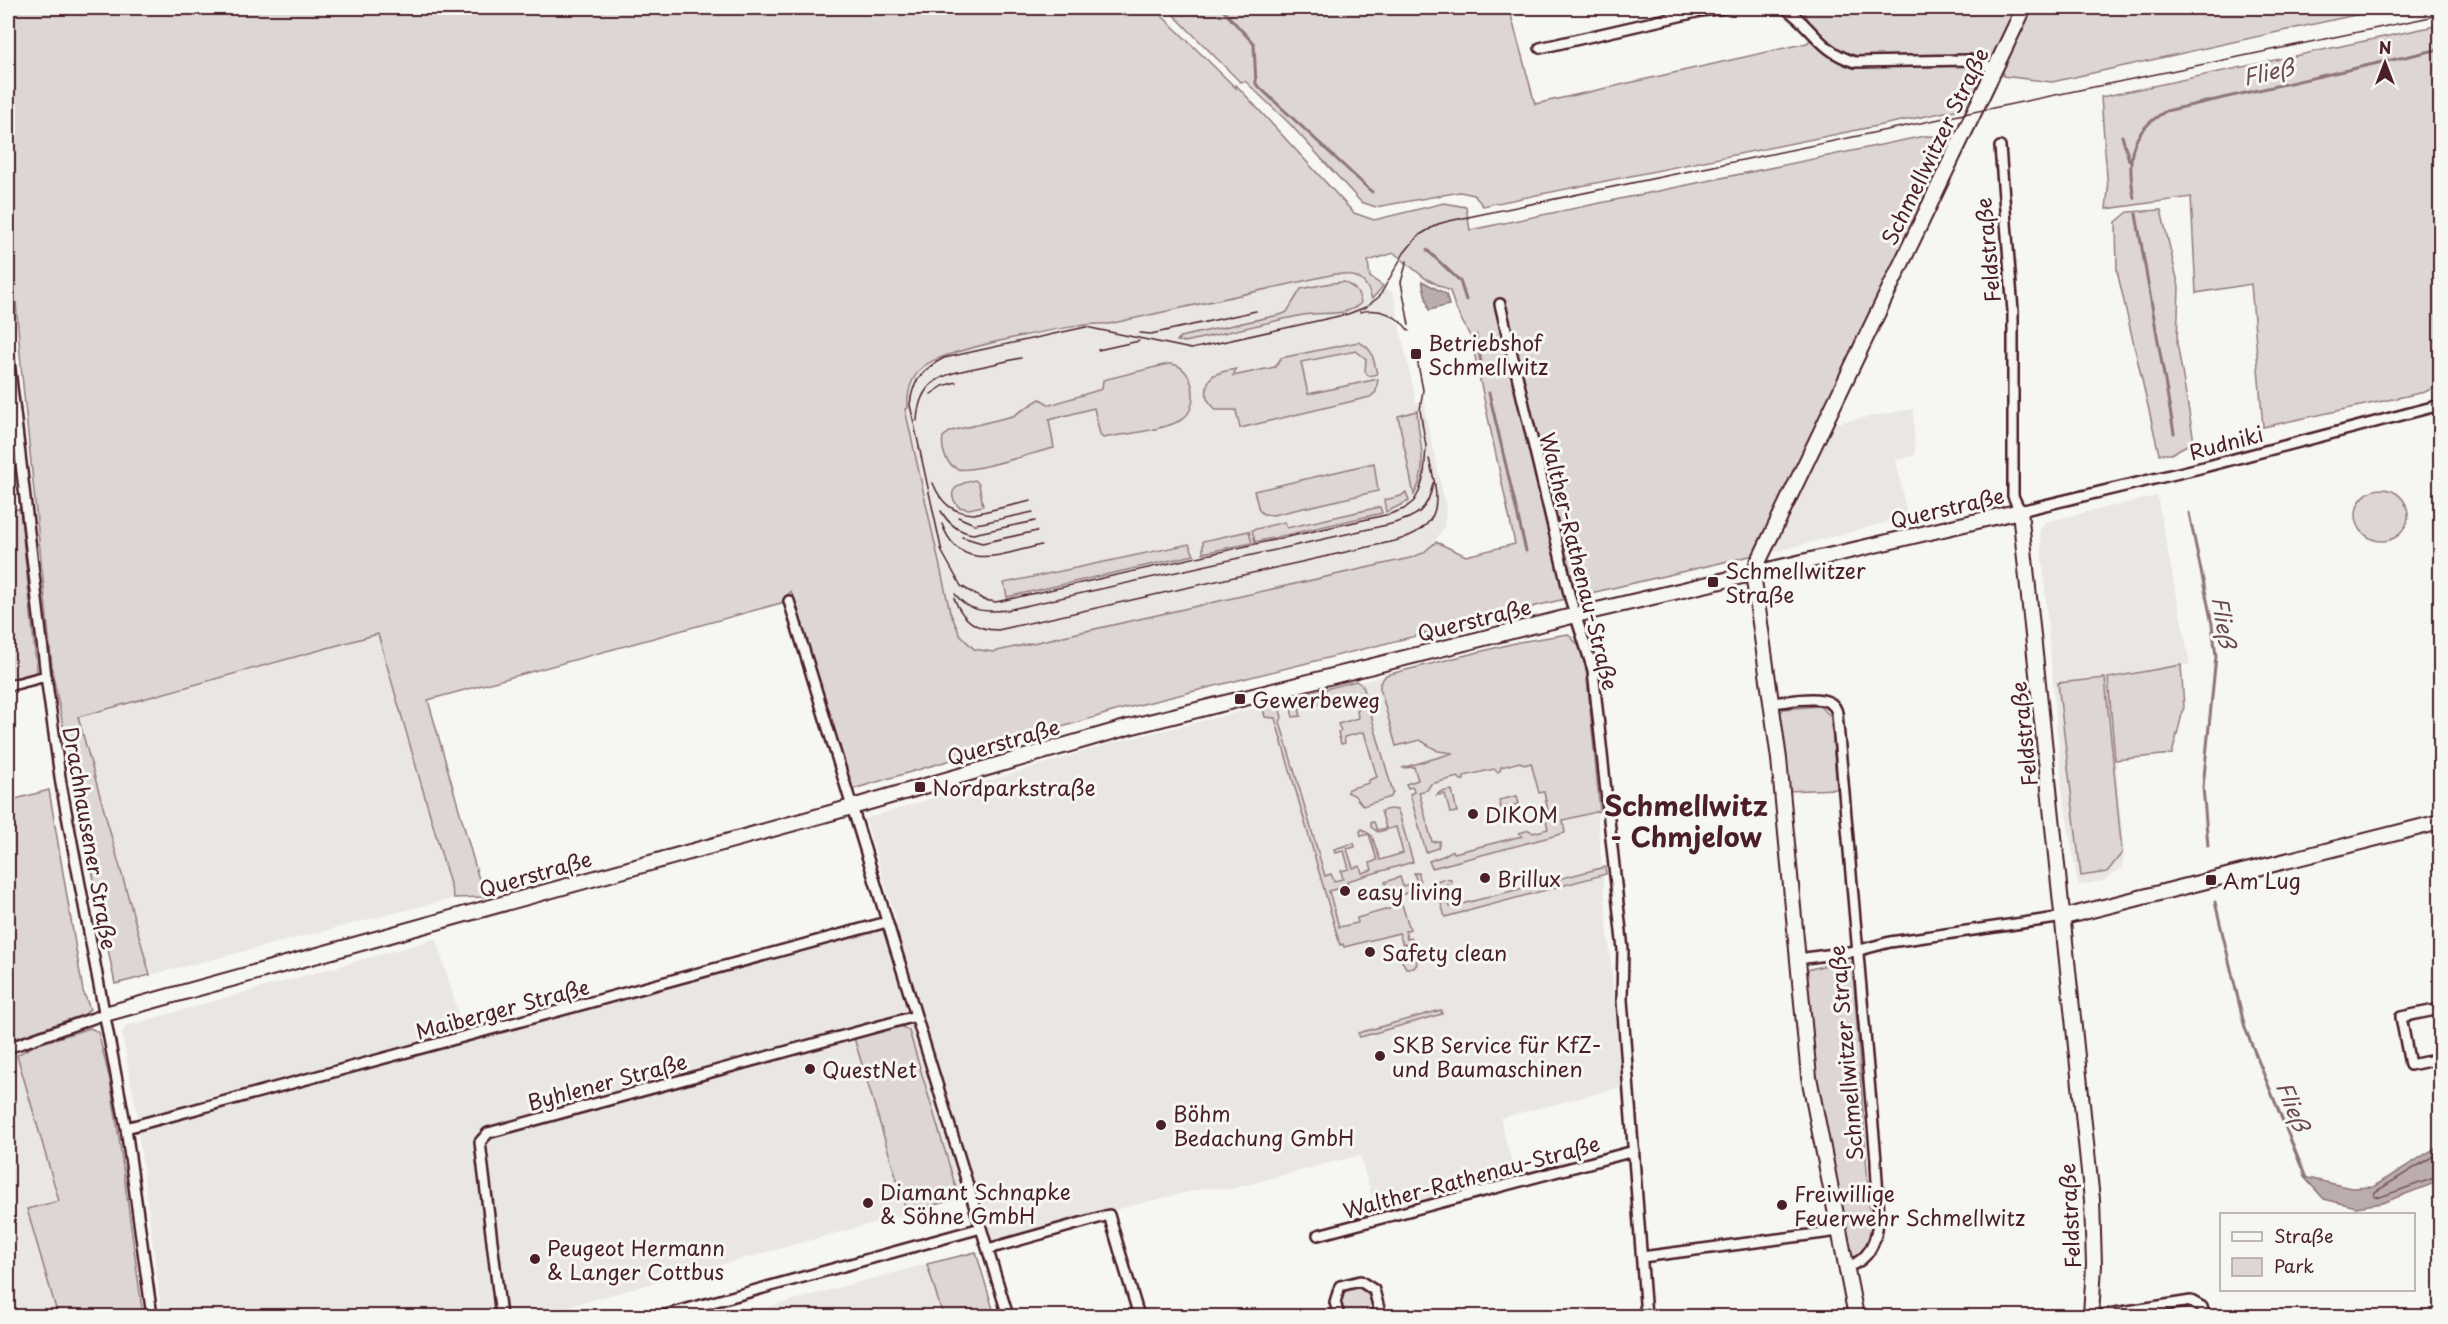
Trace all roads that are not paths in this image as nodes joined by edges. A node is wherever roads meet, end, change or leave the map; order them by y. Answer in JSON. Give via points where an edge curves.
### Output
{"nodes":[{"id":1,"x":1725,"y":8,"type":"edge"},
{"id":2,"x":1785,"y":8,"type":"edge"},
{"id":3,"x":2024,"y":8,"type":"edge"},
{"id":4,"x":1700,"y":9,"type":"edge"},
{"id":5,"x":1540,"y":48,"type":"dead end"},
{"id":6,"x":1994,"y":68,"type":"junction"},
{"id":7,"x":2000,"y":147,"type":"dead end"},
{"id":8,"x":1500,"y":304,"type":"dead end"},
{"id":9,"x":8,"y":353,"type":"edge"},
{"id":10,"x":8,"y":365,"type":"edge"},
{"id":11,"x":2440,"y":405,"type":"edge"},
{"id":12,"x":2020,"y":511,"type":"junction"},
{"id":13,"x":1753,"y":573,"type":"junction"},
{"id":14,"x":789,"y":601,"type":"dead end"},
{"id":15,"x":1576,"y":615,"type":"junction"},
{"id":16,"x":46,"y":676,"type":"junction"},
{"id":17,"x":8,"y":686,"type":"edge"},
{"id":18,"x":1772,"y":703,"type":"junction"},
{"id":19,"x":852,"y":807,"type":"junction"},
{"id":20,"x":2440,"y":822,"type":"edge"},
{"id":21,"x":2064,"y":917,"type":"junction"},
{"id":22,"x":887,"y":922,"type":"junction"},
{"id":23,"x":1856,"y":951,"type":"junction"},
{"id":24,"x":1798,"y":959,"type":"junction"},
{"id":25,"x":2440,"y":1009,"type":"edge"},
{"id":26,"x":105,"y":1014,"type":"junction"},
{"id":27,"x":916,"y":1016,"type":"junction"},
{"id":28,"x":8,"y":1048,"type":"edge"},
{"id":29,"x":2440,"y":1059,"type":"edge"},
{"id":30,"x":126,"y":1128,"type":"junction"},
{"id":31,"x":1634,"y":1151,"type":"junction"},
{"id":32,"x":981,"y":1228,"type":"junction"},
{"id":33,"x":1839,"y":1230,"type":"junction"},
{"id":34,"x":1318,"y":1235,"type":"dead end"},
{"id":35,"x":988,"y":1249,"type":"junction"},
{"id":36,"x":1642,"y":1257,"type":"junction"},
{"id":37,"x":1846,"y":1267,"type":"junction"},
{"id":38,"x":152,"y":1317,"type":"edge"},
{"id":39,"x":501,"y":1317,"type":"edge"},
{"id":40,"x":662,"y":1317,"type":"edge"},
{"id":41,"x":1008,"y":1317,"type":"edge"},
{"id":42,"x":1139,"y":1317,"type":"edge"},
{"id":43,"x":1339,"y":1317,"type":"edge"},
{"id":44,"x":1381,"y":1317,"type":"edge"},
{"id":45,"x":1646,"y":1317,"type":"edge"},
{"id":46,"x":1856,"y":1317,"type":"edge"},
{"id":47,"x":2091,"y":1317,"type":"edge"},
{"id":48,"x":2096,"y":1317,"type":"edge"},
{"id":49,"x":2205,"y":1317,"type":"edge"}],
"edges":[{"from":1,"to":4,"type":"street"},
{"from":2,"to":6,"type":"street","via":[[1829,51],[1855,62],[1969,60]]},
{"from":3,"to":6,"type":"street","name":"Schmellwitzer Straße"},
{"from":4,"to":5,"type":"street"},
{"from":6,"to":13,"type":"street","name":"Schmellwitzer Straße"},
{"from":7,"to":12,"type":"street","name":"Feldstraße","via":[[2013,311],[2013,496]]},
{"from":8,"to":15,"type":"street","name":"Walther-Rathenau-Straße"},
{"from":9,"to":10,"type":"street","name":"Drachhausener Straße"},
{"from":10,"to":16,"type":"street","name":"Drachhausener Straße"},
{"from":11,"to":12,"type":"street","name":"Rudniki"},
{"from":12,"to":13,"type":"street","name":"Querstraße"},
{"from":12,"to":21,"type":"street","name":"Feldstraße"},
{"from":13,"to":15,"type":"street","name":"Querstraße"},
{"from":13,"to":18,"type":"street","name":"Schmellwitzer Straße"},
{"from":14,"to":19,"type":"street"},
{"from":15,"to":19,"type":"street","name":"Querstraße","via":[[1129,727]]},
{"from":15,"to":31,"type":"street","name":"Walther-Rathenau-Straße","via":[[1593,670],[1622,939],[1622,1000]]},
{"from":16,"to":17,"type":"street"},
{"from":16,"to":26,"type":"street","name":"Drachhausener Straße"},
{"from":18,"to":23,"type":"street","name":"Schmellwitzer Straße","via":[[1820,699],[1836,707]]},
{"from":18,"to":24,"type":"street","name":"Schmellwitzer Straße"},
{"from":19,"to":22,"type":"street"},
{"from":19,"to":26,"type":"street","name":"Querstraße"},
{"from":20,"to":21,"type":"street"},
{"from":21,"to":23,"type":"street","via":[[1890,942]]},
{"from":21,"to":47,"type":"street","name":"Feldstraße","via":[[2092,1200]]},
{"from":22,"to":27,"type":"street"},
{"from":22,"to":30,"type":"street","name":"Maiberger Straße"},
{"from":23,"to":24,"type":"street"},
{"from":23,"to":37,"type":"street","name":"Schmellwitzer Straße","via":[[1876,1160],[1878,1232],[1874,1246],[1859,1263]]},
{"from":24,"to":33,"type":"street","name":"Schmellwitzer Straße","via":[[1809,1077]]},
{"from":25,"to":29,"type":"street","via":[[2401,1017],[2410,1065]]},
{"from":26,"to":28,"type":"street","name":"Querstraße"},
{"from":26,"to":30,"type":"street","name":"Drachhausener Straße"},
{"from":27,"to":32,"type":"street"},
{"from":27,"to":39,"type":"street","name":"Byhlener Straße","via":[[488,1133],[480,1142]]},
{"from":30,"to":38,"type":"street","name":"Drachhausener Straße"},
{"from":31,"to":34,"type":"street","name":"Walther-Rathenau-Straße"},
{"from":31,"to":36,"type":"street","name":"Walther-Rathenau-Straße"},
{"from":32,"to":35,"type":"street"},
{"from":32,"to":40,"type":"street"},
{"from":33,"to":36,"type":"street"},
{"from":33,"to":37,"type":"street","name":"Schmellwitzer Straße"},
{"from":35,"to":41,"type":"street"},
{"from":35,"to":42,"type":"street","via":[[1109,1215]]},
{"from":36,"to":45,"type":"street","name":"Walther-Rathenau-Straße"},
{"from":37,"to":46,"type":"street","name":"Schmellwitzer Straße"},
{"from":43,"to":44,"type":"street","via":[[1335,1302],[1341,1286],[1360,1281],[1374,1290]]},
{"from":48,"to":49,"type":"street","via":[[2191,1301],[2202,1306]]}]}
